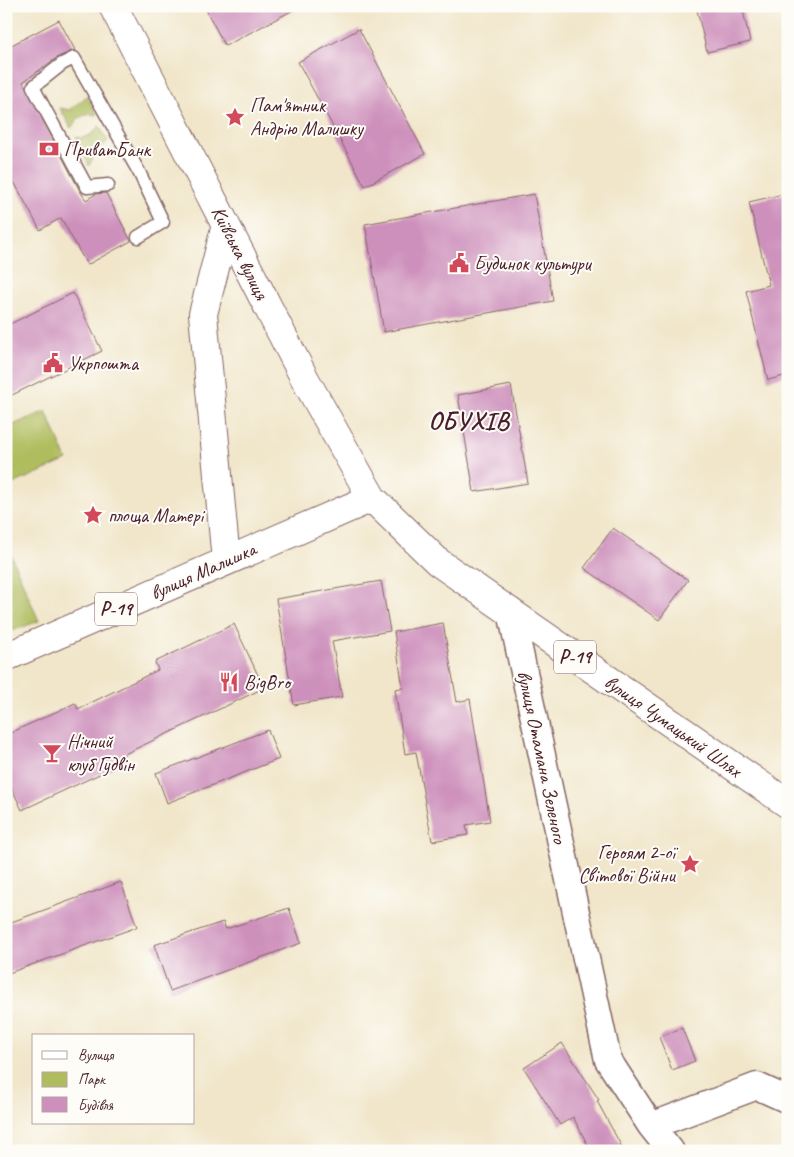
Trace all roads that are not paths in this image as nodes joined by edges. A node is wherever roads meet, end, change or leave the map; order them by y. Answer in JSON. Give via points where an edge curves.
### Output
{"nodes":[{"id":1,"x":112,"y":6,"type":"edge"},
{"id":2,"x":108,"y":185,"type":"dead end"},
{"id":3,"x":226,"y":225,"type":"junction"},
{"id":4,"x":138,"y":237,"type":"dead end"},
{"id":5,"x":372,"y":498,"type":"junction"},
{"id":6,"x":226,"y":561,"type":"junction"},
{"id":7,"x":511,"y":612,"type":"junction"},
{"id":8,"x":6,"y":657,"type":"edge"},
{"id":9,"x":788,"y":804,"type":"edge"},
{"id":10,"x":788,"y":1100,"type":"edge"},
{"id":11,"x":651,"y":1126,"type":"junction"},
{"id":12,"x":672,"y":1151,"type":"edge"}],
"edges":[{"from":1,"to":3,"type":"main road","name":"Київська вулиця"},
{"from":2,"to":4,"type":"lane","via":[[87,187],[33,87],[74,58],[139,172],[163,222]]},
{"from":3,"to":5,"type":"main road","name":"Київська вулиця","via":[[306,381]]},
{"from":3,"to":6,"type":"main road","via":[[202,314]]},
{"from":5,"to":6,"type":"main road","name":"вулиця Малишка","number":"Р-19"},
{"from":5,"to":7,"type":"main road","name":"вулиця Чумацький Шлях","number":"Р-19","via":[[438,562]]},
{"from":6,"to":8,"type":"main road","name":"вулиця Малишка","number":"Р-19"},
{"from":7,"to":9,"type":"main road","name":"вулиця Чумацький Шлях","number":"Р-19"},
{"from":7,"to":11,"type":"street","name":"вулиця Отамана Зеленого","via":[[608,1060]]},
{"from":10,"to":11,"type":"street","via":[[758,1086]]},
{"from":11,"to":12,"type":"street","name":"вулиця Отамана Зеленого"}]}
